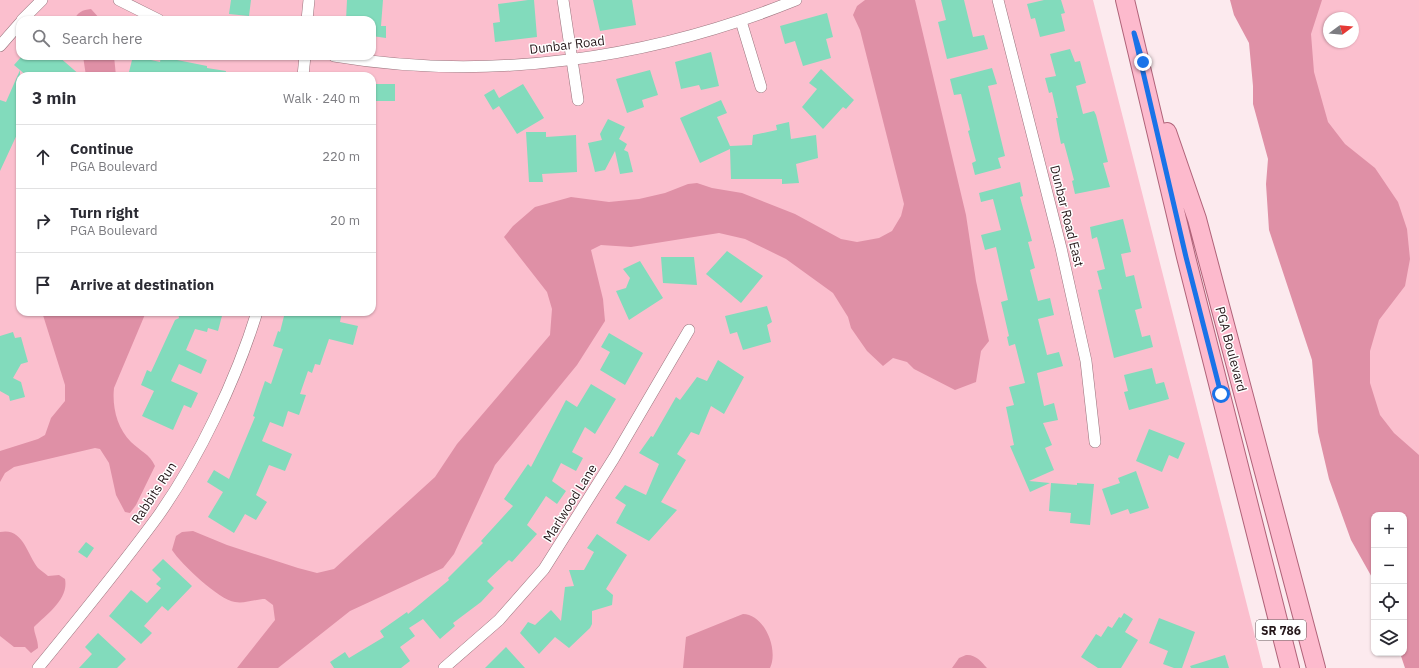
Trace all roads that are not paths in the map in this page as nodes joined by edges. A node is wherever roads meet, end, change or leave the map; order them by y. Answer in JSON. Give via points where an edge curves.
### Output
{"nodes":[{"id":1,"x":42,"y":0,"type":"edge"},
{"id":2,"x":119,"y":0,"type":"edge"},
{"id":3,"x":309,"y":0,"type":"edge"},
{"id":4,"x":563,"y":0,"type":"edge"},
{"id":5,"x":796,"y":0,"type":"edge"},
{"id":6,"x":998,"y":0,"type":"edge"},
{"id":7,"x":1125,"y":0,"type":"edge"},
{"id":8,"x":26,"y":16,"type":"edge"},
{"id":9,"x":151,"y":16,"type":"edge"},
{"id":10,"x":307,"y":16,"type":"edge"},
{"id":11,"x":741,"y":21,"type":"junction"},
{"id":12,"x":16,"y":27,"type":"edge"},
{"id":13,"x":1134,"y":33,"type":"junction"},
{"id":14,"x":0,"y":46,"type":"edge"},
{"id":15,"x":572,"y":59,"type":"junction"},
{"id":16,"x":305,"y":60,"type":"edge"},
{"id":17,"x":365,"y":60,"type":"edge"},
{"id":18,"x":303,"y":72,"type":"edge"},
{"id":19,"x":761,"y":88,"type":"dead end"},
{"id":20,"x":578,"y":100,"type":"dead end"},
{"id":21,"x":255,"y":316,"type":"edge"},
{"id":22,"x":689,"y":330,"type":"dead end"},
{"id":23,"x":1096,"y":442,"type":"dead end"},
{"id":24,"x":38,"y":668,"type":"edge"},
{"id":25,"x":444,"y":668,"type":"edge"},
{"id":26,"x":1290,"y":668,"type":"edge"},
{"id":27,"x":1316,"y":668,"type":"edge"}],
"edges":[{"from":1,"to":8,"type":"street"},
{"from":2,"to":9,"type":"street"},
{"from":3,"to":10,"type":"street"},
{"from":4,"to":15,"type":"street"},
{"from":5,"to":11,"type":"street","name":"Dunbar Road"},
{"from":6,"to":23,"type":"street","name":"Dunbar Road East","via":[[1061,248],[1086,361]]},
{"from":7,"to":13,"type":"main road","name":"PGA Boulevard","number":"SR 786"},
{"from":11,"to":15,"type":"street","name":"Dunbar Road","via":[[667,42]]},
{"from":11,"to":19,"type":"street"},
{"from":12,"to":14,"type":"street"},
{"from":13,"to":26,"type":"main road","name":"PGA Boulevard","number":"SR 786","via":[[1186,257]]},
{"from":13,"to":27,"type":"main road","name":"PGA Boulevard","number":"SR 786","via":[[1197,219]]},
{"from":15,"to":17,"type":"street","name":"Dunbar Road","via":[[520,65],[463,67],[403,65]]},
{"from":15,"to":20,"type":"street"},
{"from":16,"to":18,"type":"street"},
{"from":21,"to":24,"type":"street","name":"Rabbits Run","via":[[223,400],[159,515]]},
{"from":22,"to":25,"type":"street","name":"Marlwood Lane","via":[[614,458],[544,569],[499,620]]}]}
